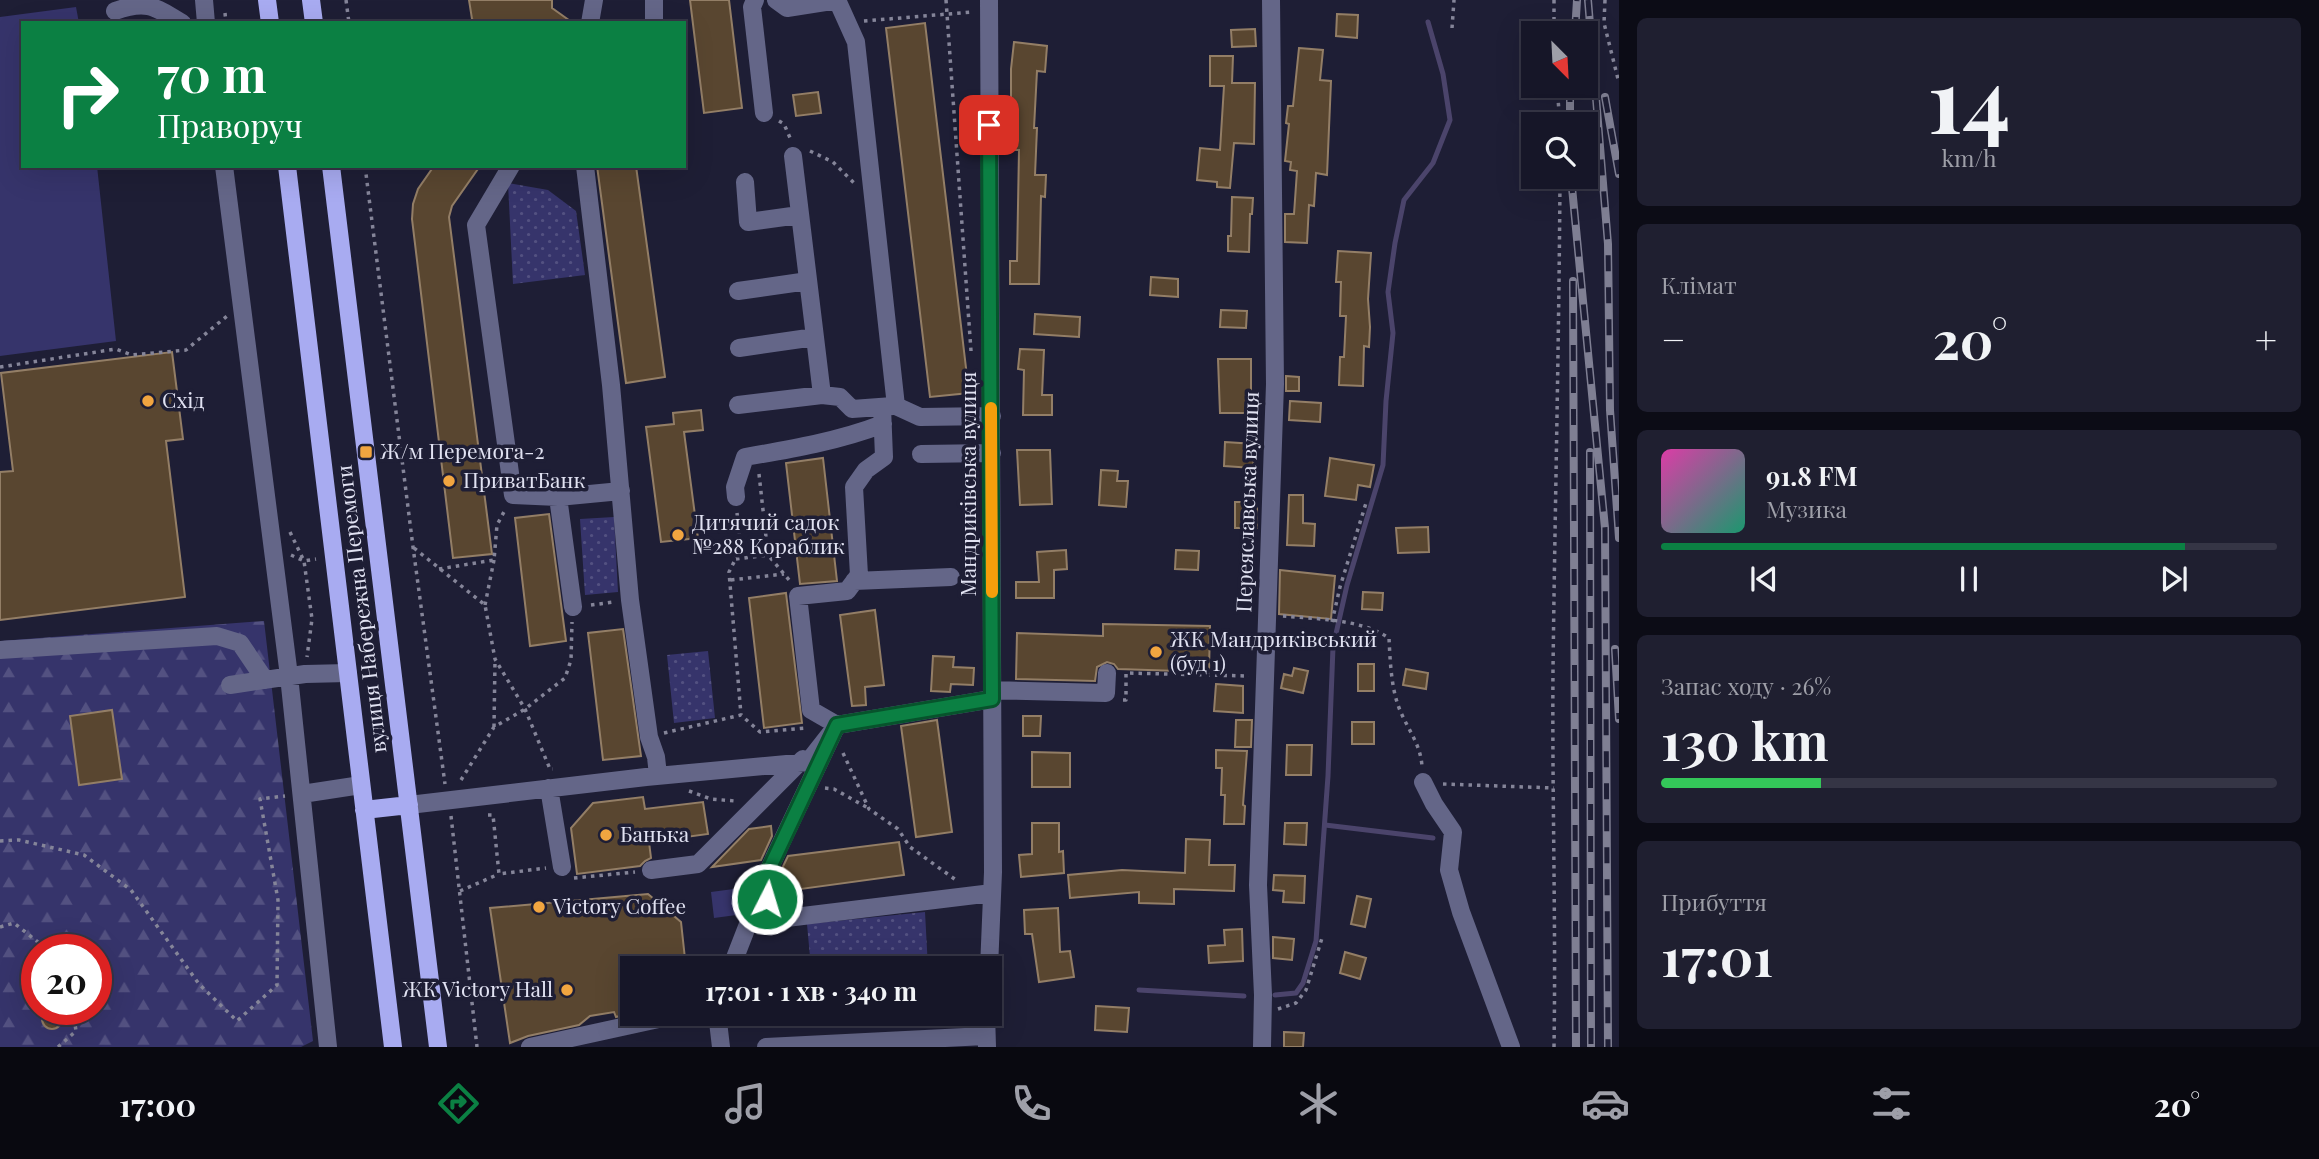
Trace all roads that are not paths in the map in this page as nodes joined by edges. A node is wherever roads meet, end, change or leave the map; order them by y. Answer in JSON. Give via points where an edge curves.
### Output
{"nodes":[{"id":1,"x":204,"y":0,"type":"edge"},
{"id":2,"x":267,"y":0,"type":"edge"},
{"id":3,"x":311,"y":0,"type":"edge"},
{"id":4,"x":594,"y":0,"type":"edge"},
{"id":5,"x":654,"y":0,"type":"edge"},
{"id":6,"x":755,"y":0,"type":"edge"},
{"id":7,"x":776,"y":0,"type":"edge"},
{"id":8,"x":1271,"y":0,"type":"edge"},
{"id":9,"x":838,"y":1,"type":"edge"},
{"id":10,"x":989,"y":5,"type":"edge"},
{"id":11,"x":115,"y":11,"type":"dead end"},
{"id":12,"x":178,"y":21,"type":"edge"},
{"id":13,"x":206,"y":21,"type":"edge"},
{"id":14,"x":270,"y":21,"type":"edge"},
{"id":15,"x":314,"y":21,"type":"edge"},
{"id":16,"x":590,"y":21,"type":"edge"},
{"id":17,"x":654,"y":21,"type":"edge"},
{"id":18,"x":764,"y":113,"type":"road end"},
{"id":19,"x":797,"y":152,"type":"road end"},
{"id":20,"x":224,"y":168,"type":"edge"},
{"id":21,"x":287,"y":168,"type":"edge"},
{"id":22,"x":331,"y":168,"type":"edge"},
{"id":23,"x":510,"y":168,"type":"edge"},
{"id":24,"x":585,"y":168,"type":"edge"},
{"id":25,"x":745,"y":182,"type":"dead end"},
{"id":26,"x":799,"y":215,"type":"junction"},
{"id":27,"x":808,"y":281,"type":"junction"},
{"id":28,"x":738,"y":290,"type":"dead end"},
{"id":29,"x":815,"y":338,"type":"junction"},
{"id":30,"x":739,"y":348,"type":"dead end"},
{"id":31,"x":822,"y":395,"type":"junction"},
{"id":32,"x":738,"y":405,"type":"dead end"},
{"id":33,"x":887,"y":412,"type":"junction"},
{"id":34,"x":992,"y":416,"type":"junction"},
{"id":35,"x":992,"y":453,"type":"junction"},
{"id":36,"x":921,"y":454,"type":"dead end"},
{"id":37,"x":621,"y":491,"type":"junction"},
{"id":38,"x":558,"y":497,"type":"junction"},
{"id":39,"x":736,"y":497,"type":"road end"},
{"id":40,"x":951,"y":577,"type":"dead end"},
{"id":41,"x":855,"y":581,"type":"junction"},
{"id":42,"x":573,"y":607,"type":"road end"},
{"id":43,"x":0,"y":650,"type":"edge"},
{"id":44,"x":348,"y":673,"type":"junction"},
{"id":45,"x":1107,"y":673,"type":"dead end"},
{"id":46,"x":289,"y":676,"type":"junction"},
{"id":47,"x":265,"y":680,"type":"junction"},
{"id":48,"x":230,"y":685,"type":"dead end"},
{"id":49,"x":992,"y":694,"type":"junction"},
{"id":50,"x":837,"y":725,"type":"junction"},
{"id":51,"x":659,"y":775,"type":"junction"},
{"id":52,"x":1423,"y":782,"type":"road end"},
{"id":53,"x":361,"y":785,"type":"junction"},
{"id":54,"x":549,"y":788,"type":"junction"},
{"id":55,"x":302,"y":794,"type":"junction"},
{"id":56,"x":409,"y":806,"type":"junction"},
{"id":57,"x":364,"y":810,"type":"junction"},
{"id":58,"x":774,"y":858,"type":"junction"},
{"id":59,"x":562,"y":867,"type":"road end"},
{"id":60,"x":651,"y":870,"type":"road end"},
{"id":61,"x":985,"y":894,"type":"junction"},
{"id":62,"x":736,"y":956,"type":"edge"},
{"id":63,"x":988,"y":956,"type":"edge"},
{"id":64,"x":626,"y":1026,"type":"edge"},
{"id":65,"x":719,"y":1026,"type":"edge"},
{"id":66,"x":986,"y":1041,"type":"edge"},
{"id":67,"x":328,"y":1047,"type":"edge"},
{"id":68,"x":393,"y":1047,"type":"edge"},
{"id":69,"x":438,"y":1047,"type":"edge"},
{"id":70,"x":530,"y":1047,"type":"edge"},
{"id":71,"x":721,"y":1047,"type":"edge"},
{"id":72,"x":766,"y":1047,"type":"edge"},
{"id":73,"x":1262,"y":1047,"type":"edge"},
{"id":74,"x":1511,"y":1047,"type":"edge"}],
"edges":[{"from":1,"to":13,"type":"street"},
{"from":2,"to":14,"type":"main road"},
{"from":3,"to":15,"type":"main road"},
{"from":4,"to":16,"type":"street"},
{"from":5,"to":17,"type":"street"},
{"from":6,"to":18,"type":"street","via":[[752,7]]},
{"from":7,"to":9,"type":"street","via":[[787,8]]},
{"from":8,"to":73,"type":"street","name":"Переяславська вулиця","via":[[1275,384],[1258,885]]},
{"from":9,"to":33,"type":"street","via":[[856,42],[874,201]]},
{"from":10,"to":34,"type":"street","name":"Мандриківська вулиця"},
{"from":11,"to":12,"type":"street","via":[[130,2],[146,2]]},
{"from":19,"to":26,"type":"street"},
{"from":20,"to":46,"type":"street"},
{"from":21,"to":44,"type":"main road","name":"вулиця Набережна Перемоги"},
{"from":22,"to":56,"type":"main road","name":"вулиця Набережна Перемоги"},
{"from":23,"to":38,"type":"street","via":[[476,225],[513,495]]},
{"from":24,"to":37,"type":"street"},
{"from":25,"to":26,"type":"street","via":[[748,222]]},
{"from":26,"to":27,"type":"street"},
{"from":27,"to":28,"type":"street"},
{"from":27,"to":29,"type":"street"},
{"from":29,"to":30,"type":"street"},
{"from":29,"to":31,"type":"street"},
{"from":31,"to":32,"type":"street"},
{"from":31,"to":33,"type":"street","via":[[840,397],[852,408]]},
{"from":33,"to":34,"type":"street","via":[[920,417]]},
{"from":33,"to":39,"type":"street","via":[[821,443],[746,457]]},
{"from":33,"to":41,"type":"street","via":[[884,457],[866,470],[854,487],[859,575]]},
{"from":34,"to":35,"type":"street","name":"Мандриківська вулиця"},
{"from":35,"to":36,"type":"street"},
{"from":35,"to":49,"type":"street","name":"Мандриківська вулиця"},
{"from":37,"to":38,"type":"street"},
{"from":37,"to":51,"type":"street","via":[[630,600],[649,737]]},
{"from":38,"to":42,"type":"street"},
{"from":40,"to":41,"type":"street"},
{"from":41,"to":50,"type":"street","via":[[847,591],[798,596],[811,710]]},
{"from":43,"to":47,"type":"street","via":[[217,636],[240,643]]},
{"from":44,"to":46,"type":"street"},
{"from":44,"to":53,"type":"main road","name":"вулиця Набережна Перемоги"},
{"from":45,"to":49,"type":"street","via":[[1106,693]]},
{"from":46,"to":47,"type":"street"},
{"from":46,"to":55,"type":"street"},
{"from":47,"to":48,"type":"street"},
{"from":49,"to":50,"type":"street"},
{"from":49,"to":61,"type":"street","name":"Мандриківська вулиця"},
{"from":50,"to":51,"type":"street","via":[[808,762]]},
{"from":50,"to":58,"type":"street"},
{"from":50,"to":60,"type":"street","via":[[698,864]]},
{"from":51,"to":54,"type":"street"},
{"from":52,"to":74,"type":"street","via":[[1453,832],[1448,870]]},
{"from":53,"to":55,"type":"street"},
{"from":53,"to":57,"type":"main road","name":"вулиця Набережна Перемоги"},
{"from":54,"to":56,"type":"street","via":[[454,804]]},
{"from":54,"to":59,"type":"street"},
{"from":55,"to":67,"type":"street"},
{"from":56,"to":57,"type":"main road"},
{"from":56,"to":69,"type":"main road","name":"вулиця Набережна Перемоги"},
{"from":57,"to":68,"type":"main road","name":"вулиця Набережна Перемоги"},
{"from":58,"to":61,"type":"street","via":[[765,878],[770,920]]},
{"from":58,"to":62,"type":"street"},
{"from":61,"to":63,"type":"street","name":"Мандриківська вулиця"},
{"from":64,"to":70,"type":"street"},
{"from":65,"to":71,"type":"street"},
{"from":66,"to":72,"type":"street"}]}
